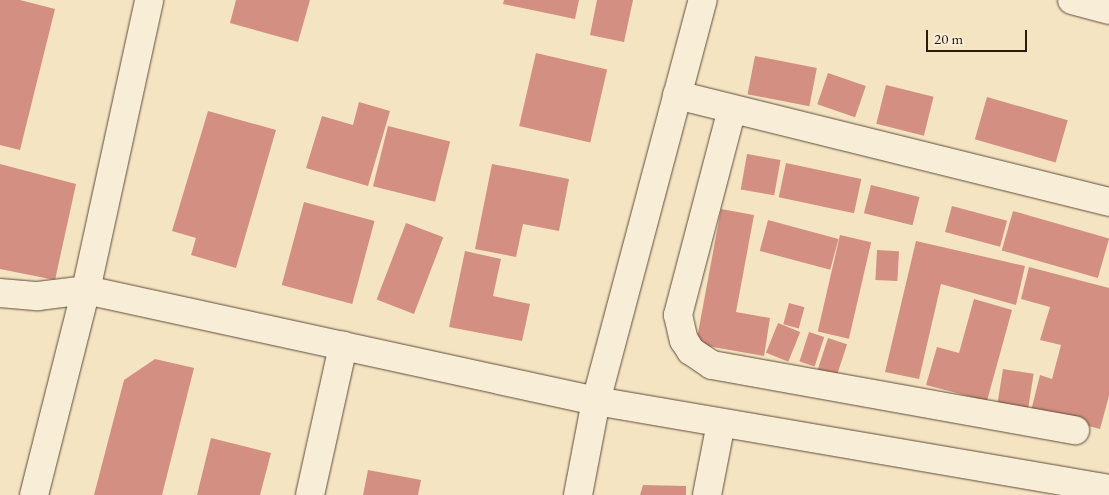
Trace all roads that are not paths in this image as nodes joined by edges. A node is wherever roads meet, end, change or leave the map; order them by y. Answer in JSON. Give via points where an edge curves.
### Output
{"nodes":[{"id":1,"x":148,"y":0,"type":"edge"},
{"id":2,"x":703,"y":0,"type":"edge"},
{"id":3,"x":1072,"y":0,"type":"edge"},
{"id":4,"x":1109,"y":10,"type":"edge"},
{"id":5,"x":677,"y":95,"type":"junction"},
{"id":6,"x":732,"y":109,"type":"junction"},
{"id":7,"x":1109,"y":202,"type":"edge"},
{"id":8,"x":86,"y":290,"type":"junction"},
{"id":9,"x":0,"y":293,"type":"edge"},
{"id":10,"x":343,"y":346,"type":"junction"},
{"id":11,"x":596,"y":401,"type":"junction"},
{"id":12,"x":721,"y":423,"type":"junction"},
{"id":13,"x":1075,"y":430,"type":"dead end"},
{"id":14,"x":1020,"y":485,"type":"edge"},
{"id":15,"x":1109,"y":489,"type":"edge"},
{"id":16,"x":34,"y":495,"type":"edge"},
{"id":17,"x":310,"y":495,"type":"edge"},
{"id":18,"x":578,"y":495,"type":"edge"},
{"id":19,"x":707,"y":495,"type":"edge"}],
"edges":[{"from":1,"to":8,"type":"street"},
{"from":2,"to":5,"type":"street"},
{"from":3,"to":4,"type":"street"},
{"from":5,"to":6,"type":"street"},
{"from":5,"to":11,"type":"street"},
{"from":6,"to":7,"type":"street"},
{"from":6,"to":13,"type":"street","via":[[678,315],[684,340],[691,351],[712,365]]},
{"from":8,"to":9,"type":"street","via":[[38,296]]},
{"from":8,"to":10,"type":"street"},
{"from":8,"to":16,"type":"street"},
{"from":10,"to":11,"type":"street"},
{"from":10,"to":17,"type":"street"},
{"from":11,"to":12,"type":"street"},
{"from":11,"to":18,"type":"street"},
{"from":12,"to":14,"type":"street"},
{"from":12,"to":19,"type":"street"},
{"from":14,"to":15,"type":"street"}]}
